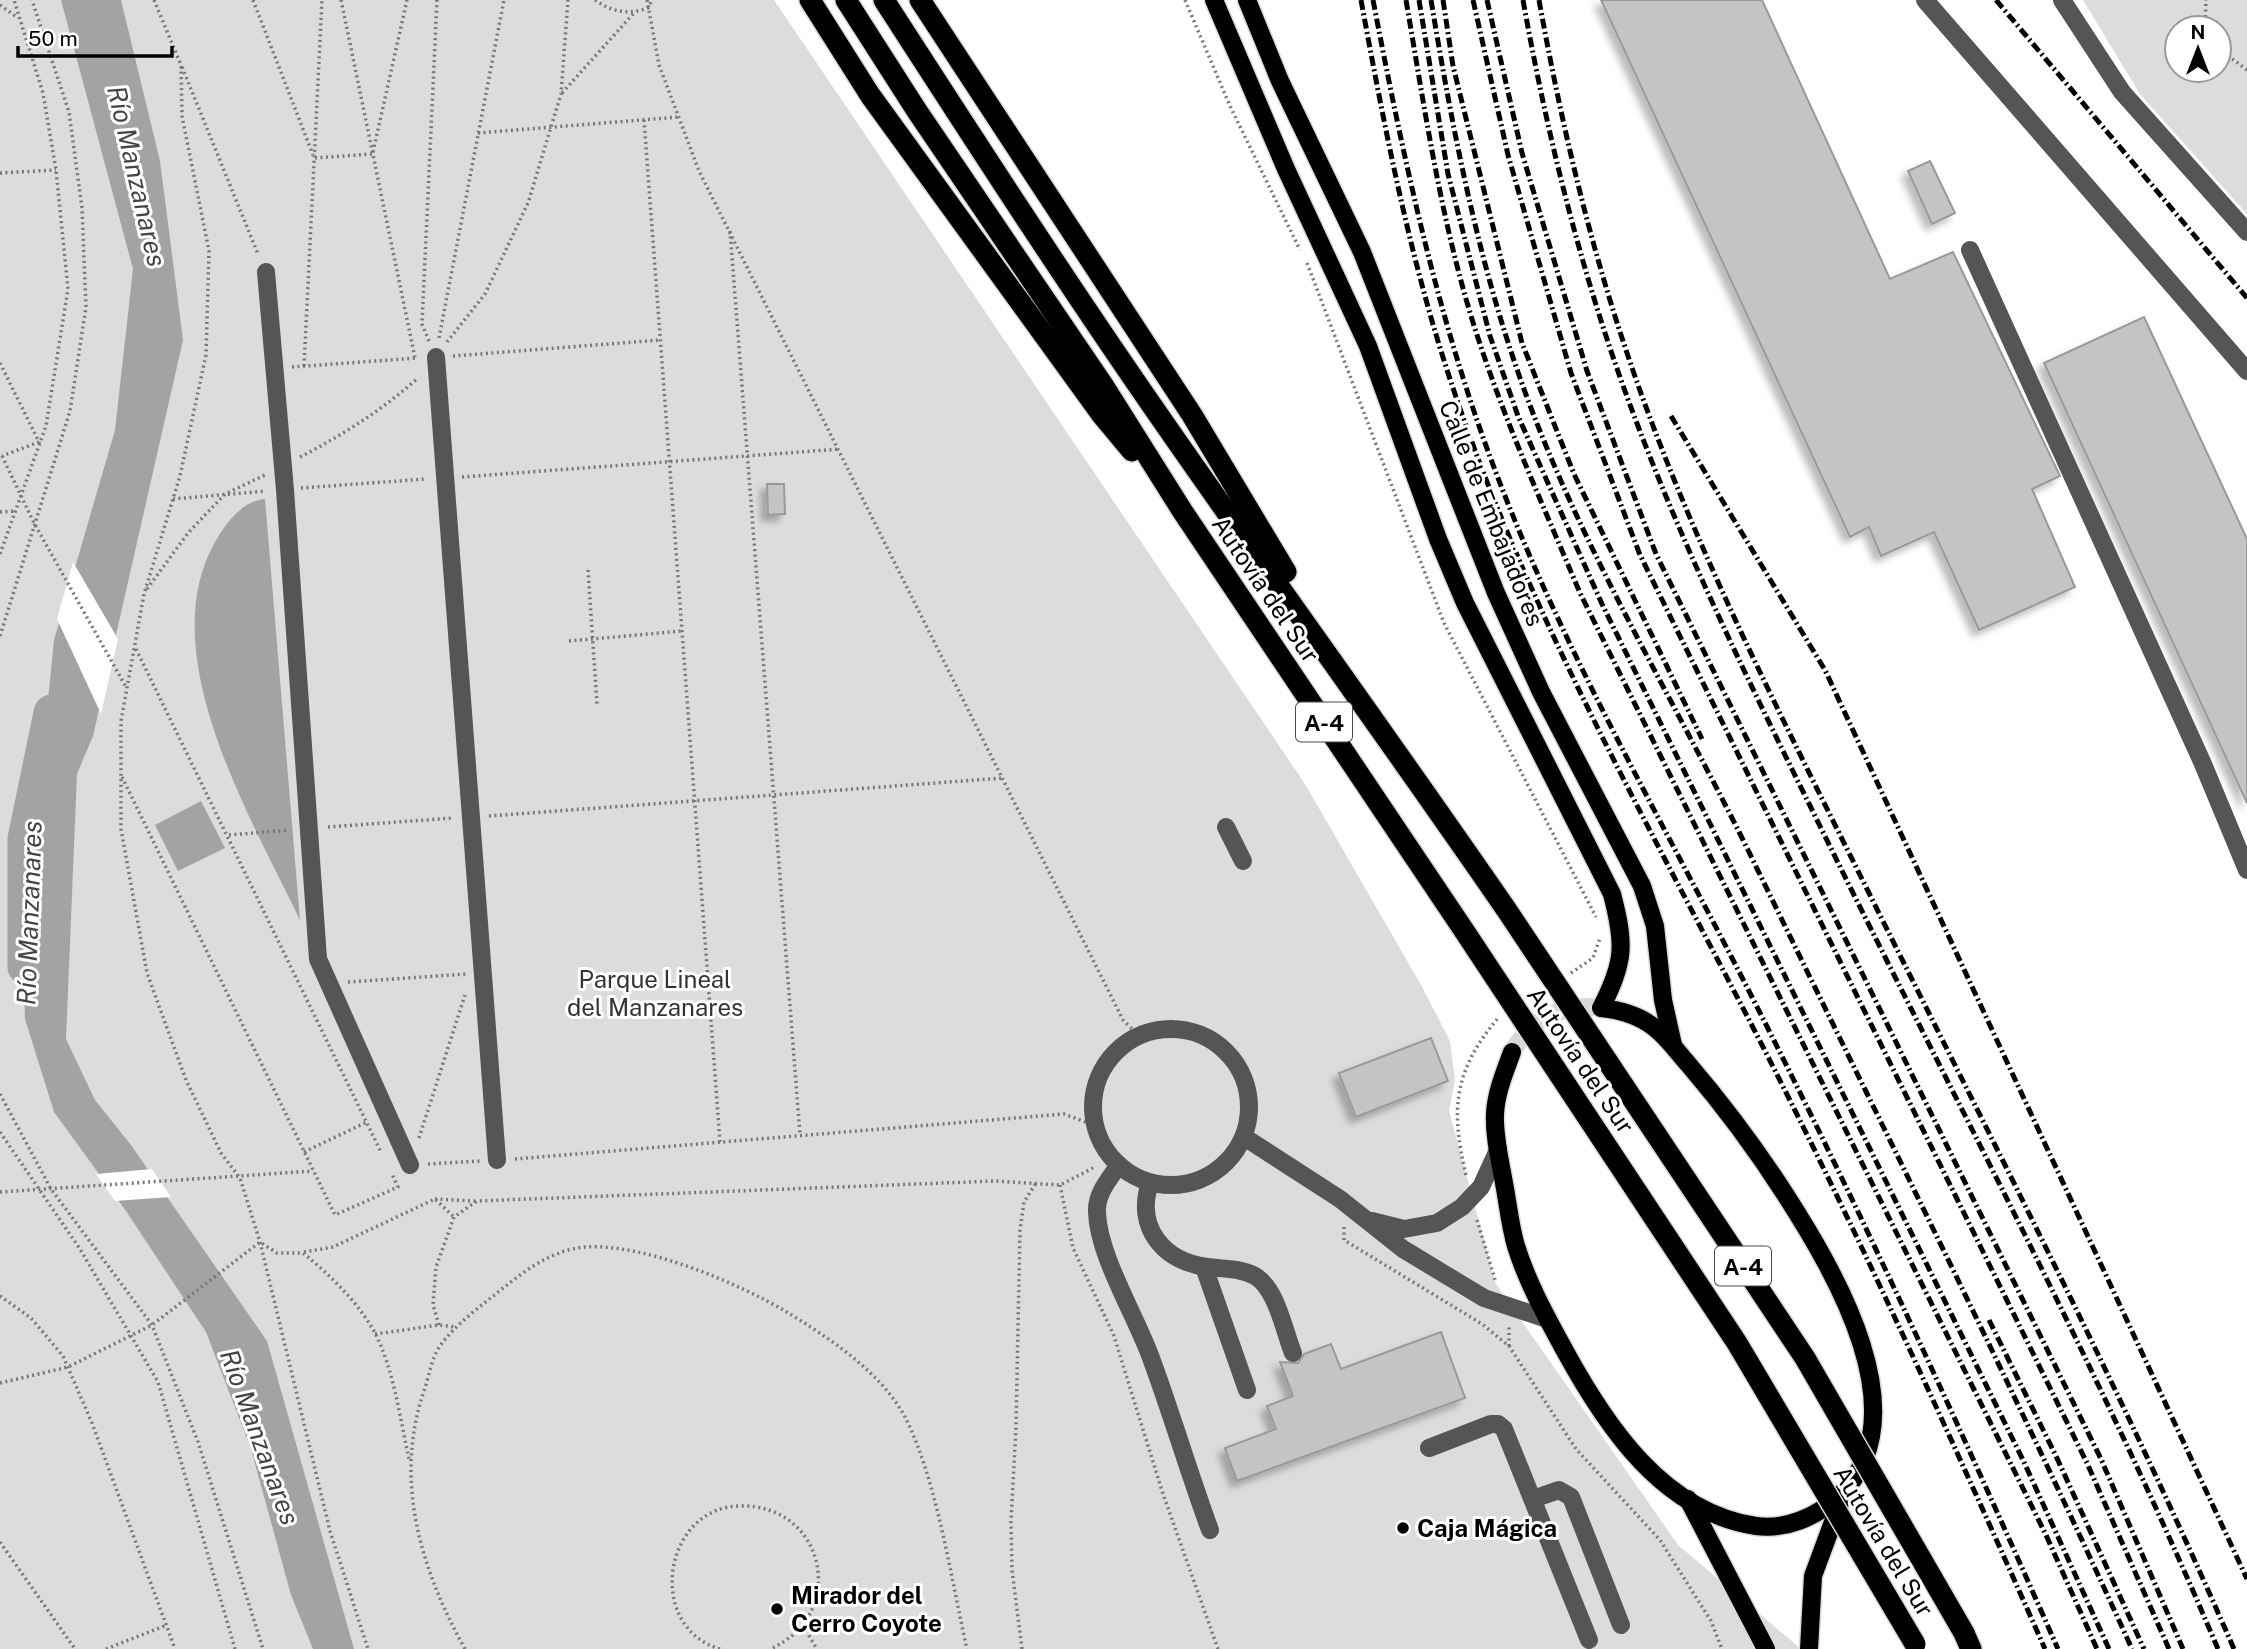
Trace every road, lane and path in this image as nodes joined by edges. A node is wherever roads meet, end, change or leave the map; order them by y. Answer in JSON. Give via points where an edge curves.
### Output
{"nodes":[{"id":1,"x":14,"y":0,"type":"edge"},
{"id":2,"x":32,"y":0,"type":"edge"},
{"id":3,"x":154,"y":0,"type":"edge"},
{"id":4,"x":253,"y":0,"type":"edge"},
{"id":5,"x":322,"y":0,"type":"edge"},
{"id":6,"x":341,"y":0,"type":"edge"},
{"id":7,"x":407,"y":0,"type":"edge"},
{"id":8,"x":437,"y":0,"type":"edge"},
{"id":9,"x":504,"y":0,"type":"edge"},
{"id":10,"x":568,"y":0,"type":"edge"},
{"id":11,"x":595,"y":0,"type":"edge"},
{"id":12,"x":646,"y":0,"type":"edge"},
{"id":13,"x":652,"y":0,"type":"edge"},
{"id":14,"x":810,"y":0,"type":"edge"},
{"id":15,"x":846,"y":0,"type":"edge"},
{"id":16,"x":884,"y":0,"type":"edge"},
{"id":17,"x":920,"y":0,"type":"edge"},
{"id":18,"x":1185,"y":0,"type":"edge"},
{"id":19,"x":1214,"y":0,"type":"edge"},
{"id":20,"x":1247,"y":0,"type":"edge"},
{"id":21,"x":1925,"y":0,"type":"edge"},
{"id":22,"x":2062,"y":0,"type":"edge"},
{"id":23,"x":0,"y":5,"type":"edge"},
{"id":24,"x":648,"y":8,"type":"junction"},
{"id":25,"x":634,"y":13,"type":"junction"},
{"id":26,"x":20,"y":19,"type":"junction"},
{"id":27,"x":181,"y":65,"type":"junction"},
{"id":28,"x":561,"y":94,"type":"junction"},
{"id":29,"x":679,"y":117,"type":"junction"},
{"id":30,"x":644,"y":120,"type":"junction"},
{"id":31,"x":551,"y":128,"type":"junction"},
{"id":32,"x":478,"y":133,"type":"junction"},
{"id":33,"x":373,"y":154,"type":"junction"},
{"id":34,"x":315,"y":158,"type":"junction"},
{"id":35,"x":56,"y":170,"type":"junction"},
{"id":36,"x":0,"y":173,"type":"edge"},
{"id":37,"x":730,"y":229,"type":"junction"},
{"id":38,"x":2247,"y":232,"type":"edge"},
{"id":39,"x":1970,"y":250,"type":"dead end"},
{"id":40,"x":1301,"y":251,"type":"dead end"},
{"id":41,"x":1307,"y":263,"type":"dead end"},
{"id":42,"x":266,"y":272,"type":"joint"},
{"id":43,"x":660,"y":340,"type":"junction"},
{"id":44,"x":436,"y":357,"type":"junction"},
{"id":45,"x":415,"y":358,"type":"junction"},
{"id":46,"x":0,"y":363,"type":"edge"},
{"id":47,"x":304,"y":366,"type":"junction"},
{"id":48,"x":274,"y":368,"type":"junction"},
{"id":49,"x":2247,"y":370,"type":"edge"},
{"id":50,"x":39,"y":442,"type":"junction"},
{"id":51,"x":840,"y":449,"type":"junction"},
{"id":52,"x":1,"y":456,"type":"edge"},
{"id":53,"x":745,"y":456,"type":"junction"},
{"id":54,"x":669,"y":461,"type":"junction"},
{"id":55,"x":284,"y":466,"type":"junction"},
{"id":56,"x":443,"y":478,"type":"junction"},
{"id":57,"x":285,"y":490,"type":"junction"},
{"id":58,"x":21,"y":494,"type":"junction"},
{"id":59,"x":225,"y":494,"type":"junction"},
{"id":60,"x":173,"y":499,"type":"junction"},
{"id":61,"x":15,"y":511,"type":"junction"},
{"id":62,"x":0,"y":512,"type":"edge"},
{"id":63,"x":1183,"y":512,"type":"junction"},
{"id":64,"x":34,"y":523,"type":"junction"},
{"id":65,"x":0,"y":554,"type":"edge"},
{"id":66,"x":589,"y":570,"type":"dead end"},
{"id":67,"x":144,"y":594,"type":"junction"},
{"id":68,"x":682,"y":631,"type":"junction"},
{"id":69,"x":0,"y":636,"type":"edge"},
{"id":70,"x":593,"y":639,"type":"junction"},
{"id":71,"x":569,"y":640,"type":"dead end"},
{"id":72,"x":136,"y":649,"type":"junction"},
{"id":73,"x":128,"y":688,"type":"junction"},
{"id":74,"x":1362,"y":700,"type":"junction"},
{"id":75,"x":597,"y":704,"type":"dead end"},
{"id":76,"x":121,"y":775,"type":"junction"},
{"id":77,"x":1003,"y":778,"type":"junction"},
{"id":78,"x":773,"y":796,"type":"junction"},
{"id":79,"x":696,"y":800,"type":"junction"},
{"id":80,"x":469,"y":817,"type":"junction"},
{"id":81,"x":1226,"y":827,"type":"dead end"},
{"id":82,"x":301,"y":829,"type":"junction"},
{"id":83,"x":229,"y":835,"type":"junction"},
{"id":84,"x":1243,"y":861,"type":"dead end"},
{"id":85,"x":2247,"y":870,"type":"edge"},
{"id":86,"x":1601,"y":925,"type":"dead end"},
{"id":87,"x":1600,"y":934,"type":"dead end"},
{"id":88,"x":1566,"y":976,"type":"dead end"},
{"id":89,"x":329,"y":983,"type":"junction"},
{"id":90,"x":1509,"y":1010,"type":"dead end"},
{"id":91,"x":1225,"y":1031,"type":"dead end"},
{"id":92,"x":1138,"y":1035,"type":"junction"},
{"id":93,"x":1674,"y":1048,"type":"junction"},
{"id":94,"x":1512,"y":1052,"type":"tunnel mouth"},
{"id":95,"x":1234,"y":1060,"type":"junction"},
{"id":96,"x":0,"y":1094,"type":"edge"},
{"id":97,"x":367,"y":1122,"type":"junction"},
{"id":98,"x":1094,"y":1125,"type":"junction"},
{"id":99,"x":0,"y":1132,"type":"edge"},
{"id":100,"x":800,"y":1135,"type":"junction"},
{"id":101,"x":1244,"y":1137,"type":"junction"},
{"id":102,"x":720,"y":1142,"type":"junction"},
{"id":103,"x":1498,"y":1150,"type":"junction"},
{"id":104,"x":304,"y":1152,"type":"junction"},
{"id":105,"x":382,"y":1154,"type":"dead end"},
{"id":106,"x":497,"y":1160,"type":"junction"},
{"id":107,"x":1115,"y":1161,"type":"junction"},
{"id":108,"x":388,"y":1165,"type":"dead end"},
{"id":109,"x":410,"y":1165,"type":"junction"},
{"id":110,"x":313,"y":1171,"type":"junction"},
{"id":111,"x":240,"y":1178,"type":"junction"},
{"id":112,"x":1036,"y":1183,"type":"junction"},
{"id":113,"x":1150,"y":1183,"type":"junction"},
{"id":114,"x":1060,"y":1185,"type":"junction"},
{"id":115,"x":40,"y":1189,"type":"junction"},
{"id":116,"x":51,"y":1189,"type":"junction"},
{"id":117,"x":0,"y":1192,"type":"edge"},
{"id":118,"x":1471,"y":1198,"type":"junction"},
{"id":119,"x":435,"y":1199,"type":"junction"},
{"id":120,"x":477,"y":1201,"type":"junction"},
{"id":121,"x":1350,"y":1208,"type":"junction"},
{"id":122,"x":454,"y":1217,"type":"junction"},
{"id":123,"x":1366,"y":1220,"type":"junction"},
{"id":124,"x":260,"y":1242,"type":"junction"},
{"id":125,"x":303,"y":1252,"type":"junction"},
{"id":126,"x":1204,"y":1267,"type":"junction"},
{"id":127,"x":0,"y":1296,"type":"edge"},
{"id":128,"x":1504,"y":1305,"type":"junction"},
{"id":129,"x":1547,"y":1319,"type":"junction"},
{"id":130,"x":152,"y":1325,"type":"junction"},
{"id":131,"x":439,"y":1325,"type":"junction"},
{"id":132,"x":456,"y":1327,"type":"junction"},
{"id":133,"x":130,"y":1334,"type":"junction"},
{"id":134,"x":375,"y":1334,"type":"junction"},
{"id":135,"x":1509,"y":1346,"type":"junction"},
{"id":136,"x":1293,"y":1353,"type":"dead end"},
{"id":137,"x":68,"y":1367,"type":"junction"},
{"id":138,"x":0,"y":1383,"type":"edge"},
{"id":139,"x":1247,"y":1390,"type":"dead end"},
{"id":140,"x":1429,"y":1448,"type":"dead end"},
{"id":141,"x":410,"y":1461,"type":"junction"},
{"id":142,"x":1845,"y":1490,"type":"junction"},
{"id":143,"x":1533,"y":1499,"type":"junction"},
{"id":144,"x":1688,"y":1499,"type":"junction"},
{"id":145,"x":1210,"y":1530,"type":"dead end"},
{"id":146,"x":0,"y":1542,"type":"edge"},
{"id":147,"x":167,"y":1625,"type":"junction"},
{"id":148,"x":1621,"y":1625,"type":"dead end"},
{"id":149,"x":803,"y":1626,"type":"junction"},
{"id":150,"x":1589,"y":1640,"type":"dead end"},
{"id":151,"x":1968,"y":1641,"type":"edge"},
{"id":152,"x":1916,"y":1647,"type":"edge"},
{"id":153,"x":75,"y":1649,"type":"edge"},
{"id":154,"x":106,"y":1649,"type":"edge"},
{"id":155,"x":175,"y":1649,"type":"edge"},
{"id":156,"x":235,"y":1649,"type":"edge"},
{"id":157,"x":263,"y":1649,"type":"edge"},
{"id":158,"x":368,"y":1649,"type":"edge"},
{"id":159,"x":465,"y":1649,"type":"edge"},
{"id":160,"x":720,"y":1649,"type":"edge"},
{"id":161,"x":770,"y":1649,"type":"edge"},
{"id":162,"x":817,"y":1649,"type":"edge"},
{"id":163,"x":967,"y":1649,"type":"edge"},
{"id":164,"x":1022,"y":1649,"type":"edge"},
{"id":165,"x":1218,"y":1649,"type":"edge"},
{"id":166,"x":1722,"y":1649,"type":"edge"},
{"id":167,"x":1766,"y":1649,"type":"edge"},
{"id":168,"x":1809,"y":1649,"type":"edge"}],
"edges":[{"from":1,"to":26,"type":"path"},
{"from":2,"to":64,"type":"path","via":[[69,112],[82,208],[86,307],[70,411]]},
{"from":3,"to":27,"type":"path"},
{"from":4,"to":34,"type":"path"},
{"from":5,"to":34,"type":"path"},
{"from":6,"to":33,"type":"path"},
{"from":7,"to":33,"type":"path"},
{"from":8,"to":44,"type":"path","via":[[422,324]]},
{"from":9,"to":32,"type":"path"},
{"from":10,"to":28,"type":"path"},
{"from":11,"to":25,"type":"path","via":[[612,11]]},
{"from":12,"to":24,"type":"path"},
{"from":13,"to":24,"type":"path"},
{"from":14,"to":63,"type":"highway","via":[[870,95],[1102,415]]},
{"from":15,"to":63,"type":"highway"},
{"from":16,"to":74,"type":"highway","via":[[1162,420]]},
{"from":17,"to":74,"type":"highway","via":[[1192,415]]},
{"from":18,"to":40,"type":"path","via":[[1230,106]]},
{"from":19,"to":93,"type":"main road","via":[[1367,346],[1465,603],[1612,894],[1623,934],[1620,965],[1601,1008],[1640,1018]]},
{"from":20,"to":93,"type":"main road","name":"Calle de Embajadores","via":[[1280,81],[1362,252],[1496,593],[1541,692],[1642,886],[1655,926]]},
{"from":21,"to":49,"type":"street"},
{"from":22,"to":38,"type":"street","via":[[2129,100]]},
{"from":23,"to":26,"type":"path"},
{"from":24,"to":25,"type":"path"},
{"from":24,"to":29,"type":"path","via":[[659,65]]},
{"from":25,"to":28,"type":"path"},
{"from":26,"to":35,"type":"path","via":[[43,93]]},
{"from":27,"to":42,"type":"path"},
{"from":27,"to":60,"type":"path","via":[[182,116],[209,251],[206,355]]},
{"from":28,"to":31,"type":"path"},
{"from":29,"to":30,"type":"path"},
{"from":29,"to":37,"type":"path","via":[[699,171]]},
{"from":30,"to":31,"type":"path"},
{"from":30,"to":43,"type":"path"},
{"from":31,"to":32,"type":"path"},
{"from":31,"to":44,"type":"path","via":[[528,203],[485,294]]},
{"from":32,"to":44,"type":"path"},
{"from":33,"to":34,"type":"path"},
{"from":33,"to":45,"type":"path"},
{"from":34,"to":47,"type":"path"},
{"from":35,"to":36,"type":"path"},
{"from":35,"to":50,"type":"path","via":[[68,289],[46,426]]},
{"from":37,"to":51,"type":"path"},
{"from":37,"to":53,"type":"path"},
{"from":39,"to":85,"type":"street"},
{"from":41,"to":86,"type":"path","via":[[1444,623]]},
{"from":42,"to":48,"type":"street"},
{"from":43,"to":44,"type":"path"},
{"from":43,"to":54,"type":"path"},
{"from":44,"to":45,"type":"path"},
{"from":44,"to":55,"type":"path","via":[[388,405]]},
{"from":44,"to":56,"type":"street"},
{"from":45,"to":47,"type":"path"},
{"from":46,"to":50,"type":"path"},
{"from":47,"to":48,"type":"path"},
{"from":48,"to":55,"type":"street"},
{"from":50,"to":52,"type":"path"},
{"from":50,"to":58,"type":"path"},
{"from":51,"to":53,"type":"path"},
{"from":51,"to":77,"type":"path"},
{"from":52,"to":58,"type":"path"},
{"from":53,"to":54,"type":"path"},
{"from":53,"to":78,"type":"path"},
{"from":54,"to":56,"type":"path"},
{"from":54,"to":68,"type":"path"},
{"from":55,"to":57,"type":"street"},
{"from":55,"to":59,"type":"path"},
{"from":56,"to":57,"type":"path"},
{"from":56,"to":80,"type":"street"},
{"from":57,"to":59,"type":"path"},
{"from":57,"to":82,"type":"street"},
{"from":58,"to":61,"type":"path"},
{"from":58,"to":64,"type":"path"},
{"from":59,"to":60,"type":"path"},
{"from":59,"to":67,"type":"path","via":[[188,533]]},
{"from":60,"to":67,"type":"path"},
{"from":61,"to":62,"type":"path"},
{"from":61,"to":65,"type":"path"},
{"from":63,"to":152,"type":"highway","name":"Autovía del Sur","number":"A-4","bridge":true,"via":[[1737,1343]]},
{"from":64,"to":69,"type":"path"},
{"from":64,"to":73,"type":"path"},
{"from":66,"to":70,"type":"path"},
{"from":67,"to":72,"type":"path"},
{"from":68,"to":70,"type":"path"},
{"from":68,"to":79,"type":"path"},
{"from":70,"to":71,"type":"path"},
{"from":70,"to":75,"type":"path"},
{"from":72,"to":73,"type":"path"},
{"from":72,"to":83,"type":"path"},
{"from":73,"to":76,"type":"path","via":[[121,721]]},
{"from":74,"to":151,"type":"highway","name":"Autovía del Sur","number":"A-4","bridge":true,"via":[[1805,1358]]},
{"from":76,"to":104,"type":"path"},
{"from":76,"to":111,"type":"path","via":[[121,829],[147,973],[186,1080],[221,1153]]},
{"from":77,"to":78,"type":"path"},
{"from":77,"to":92,"type":"path","via":[[1123,1020]]},
{"from":78,"to":79,"type":"path"},
{"from":78,"to":100,"type":"path"},
{"from":79,"to":80,"type":"path"},
{"from":79,"to":102,"type":"path"},
{"from":80,"to":82,"type":"path"},
{"from":80,"to":106,"type":"street"},
{"from":81,"to":84,"type":"street"},
{"from":82,"to":83,"type":"path"},
{"from":82,"to":89,"type":"street","via":[[318,959]]},
{"from":83,"to":97,"type":"path"},
{"from":87,"to":88,"type":"path","via":[[1593,958]]},
{"from":89,"to":109,"type":"street"},
{"from":89,"to":109,"type":"path","via":[[472,973]]},
{"from":90,"to":118,"type":"path","via":[[1476,1045],[1457,1105]]},
{"from":91,"to":95,"type":"street"},
{"from":92,"to":95,"type":"street","via":[[1175,1028],[1194,1032],[1217,1042]]},
{"from":92,"to":98,"type":"street","via":[[1116,1051],[1100,1072],[1093,1098]]},
{"from":93,"to":142,"type":"main road","via":[[1772,1174],[1849,1307],[1870,1374],[1874,1413],[1866,1453]]},
{"from":94,"to":103,"type":"main road","via":[[1494,1112]]},
{"from":95,"to":101,"type":"street","via":[[1247,1084],[1250,1110]]},
{"from":96,"to":116,"type":"path"},
{"from":97,"to":104,"type":"path"},
{"from":97,"to":105,"type":"path"},
{"from":98,"to":100,"type":"path","via":[[1064,1114]]},
{"from":98,"to":107,"type":"street"},
{"from":99,"to":115,"type":"path"},
{"from":100,"to":102,"type":"path"},
{"from":101,"to":113,"type":"street","via":[[1230,1159],[1209,1176],[1184,1185]]},
{"from":101,"to":121,"type":"street"},
{"from":102,"to":106,"type":"path"},
{"from":103,"to":118,"type":"street"},
{"from":103,"to":129,"type":"main road","via":[[1516,1246]]},
{"from":104,"to":110,"type":"path"},
{"from":106,"to":109,"type":"path"},
{"from":107,"to":113,"type":"street"},
{"from":107,"to":114,"type":"path"},
{"from":107,"to":145,"type":"street","via":[[1096,1211],[1101,1238],[1151,1357]]},
{"from":108,"to":110,"type":"path","via":[[398,1187],[335,1215]]},
{"from":110,"to":111,"type":"path"},
{"from":111,"to":116,"type":"path"},
{"from":111,"to":124,"type":"path"},
{"from":112,"to":114,"type":"path"},
{"from":112,"to":120,"type":"path"},
{"from":112,"to":164,"type":"path","via":[[1024,1202],[1020,1230],[1011,1522]]},
{"from":113,"to":126,"type":"street","via":[[1145,1212],[1161,1248]]},
{"from":114,"to":165,"type":"path","via":[[1073,1248],[1114,1336]]},
{"from":115,"to":116,"type":"path"},
{"from":115,"to":117,"type":"path"},
{"from":115,"to":133,"type":"path"},
{"from":116,"to":130,"type":"path"},
{"from":118,"to":123,"type":"street","via":[[1437,1223],[1404,1229]]},
{"from":118,"to":128,"type":"path"},
{"from":119,"to":120,"type":"path"},
{"from":119,"to":122,"type":"path"},
{"from":119,"to":125,"type":"path","via":[[333,1247]]},
{"from":120,"to":122,"type":"path"},
{"from":121,"to":123,"type":"street"},
{"from":121,"to":135,"type":"path","via":[[1344,1240],[1482,1324]]},
{"from":122,"to":131,"type":"path","via":[[436,1267],[433,1305]]},
{"from":123,"to":128,"type":"street","via":[[1403,1249],[1484,1298]]},
{"from":124,"to":125,"type":"path","via":[[277,1253]]},
{"from":124,"to":130,"type":"path"},
{"from":124,"to":158,"type":"path","via":[[330,1531]]},
{"from":125,"to":134,"type":"path","via":[[333,1278]]},
{"from":126,"to":136,"type":"street","via":[[1235,1269],[1266,1286]]},
{"from":126,"to":139,"type":"street"},
{"from":127,"to":137,"type":"path","via":[[31,1318]]},
{"from":128,"to":129,"type":"street"},
{"from":128,"to":135,"type":"path"},
{"from":129,"to":144,"type":"main road","via":[[1615,1433],[1649,1469]]},
{"from":130,"to":133,"type":"path"},
{"from":130,"to":157,"type":"path","via":[[198,1442]]},
{"from":131,"to":132,"type":"path"},
{"from":131,"to":134,"type":"path"},
{"from":132,"to":141,"type":"path","via":[[438,1348],[416,1412]]},
{"from":132,"to":163,"type":"path","via":[[521,1274],[558,1252],[586,1247],[674,1262],[748,1289],[807,1324],[870,1373],[904,1416],[927,1475]]},
{"from":133,"to":137,"type":"path"},
{"from":133,"to":156,"type":"path","via":[[158,1382]]},
{"from":134,"to":141,"type":"path"},
{"from":135,"to":166,"type":"path","via":[[1576,1449],[1660,1540],[1711,1621]]},
{"from":137,"to":138,"type":"path"},
{"from":137,"to":147,"type":"path"},
{"from":140,"to":143,"type":"street","via":[[1498,1424]]},
{"from":141,"to":159,"type":"path","via":[[412,1506],[421,1549],[444,1611]]},
{"from":142,"to":144,"type":"main road","via":[[1794,1524],[1758,1526]]},
{"from":142,"to":168,"type":"main road","via":[[1813,1576]]},
{"from":143,"to":148,"type":"street","via":[[1559,1490],[1571,1497]]},
{"from":143,"to":150,"type":"street"},
{"from":144,"to":167,"type":"main road"},
{"from":146,"to":153,"type":"path"},
{"from":147,"to":154,"type":"path"},
{"from":147,"to":155,"type":"path"},
{"from":149,"to":160,"type":"path","via":[[815,1605],[820,1580],[816,1555],[804,1533],[785,1517],[762,1507],[737,1506],[713,1512],[692,1527],[678,1546],[671,1569],[671,1593],[680,1616],[695,1635]]},
{"from":149,"to":161,"type":"path"},
{"from":149,"to":162,"type":"path"}]}
